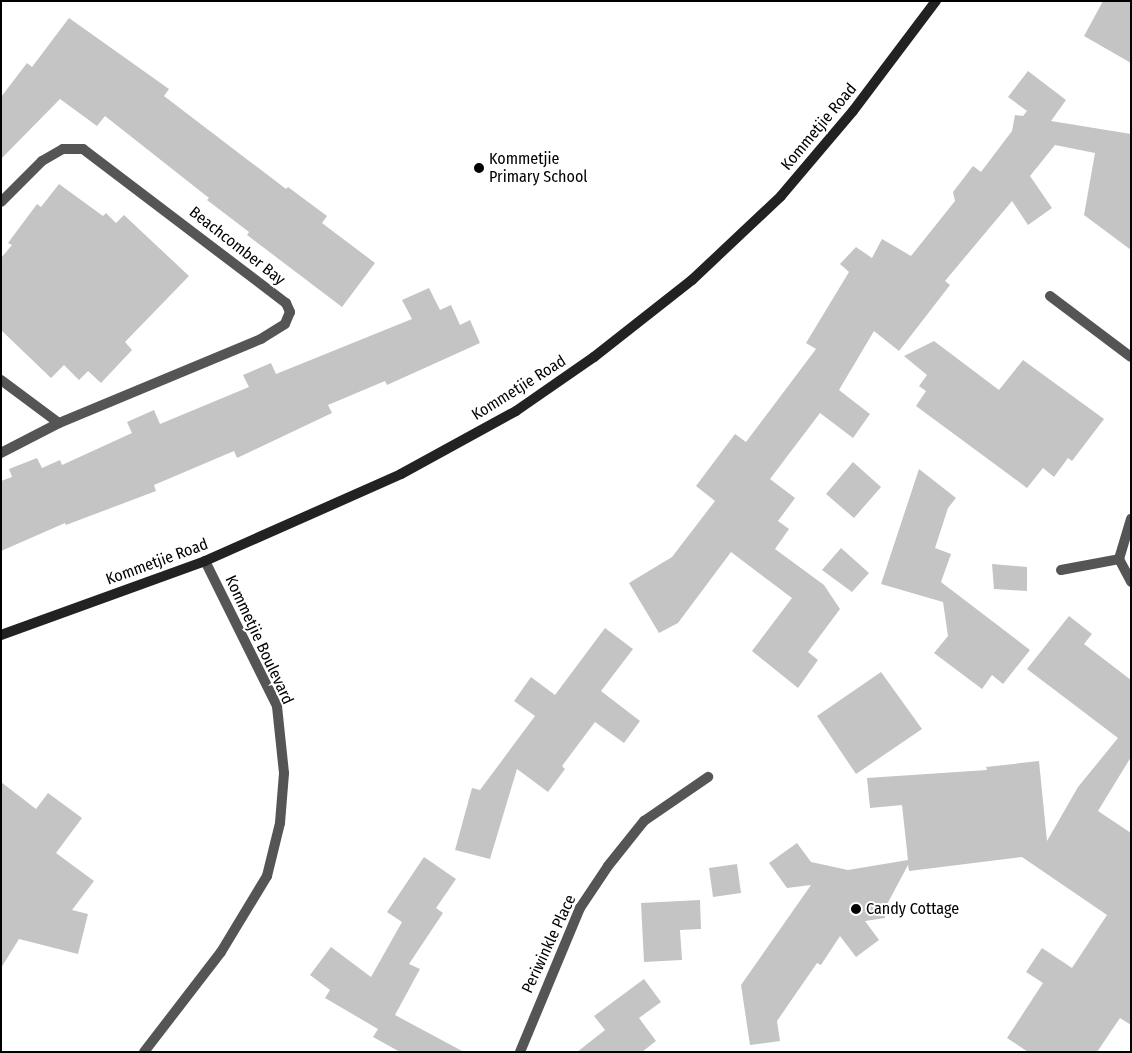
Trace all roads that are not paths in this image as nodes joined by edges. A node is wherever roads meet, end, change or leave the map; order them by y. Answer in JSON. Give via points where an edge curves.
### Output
{"nodes":[{"id":1,"x":936,"y":1,"type":"edge"},
{"id":2,"x":1,"y":202,"type":"edge"},
{"id":3,"x":1050,"y":296,"type":"dead end"},
{"id":4,"x":1131,"y":357,"type":"edge"},
{"id":5,"x":1,"y":380,"type":"edge"},
{"id":6,"x":59,"y":423,"type":"junction"},
{"id":7,"x":1,"y":453,"type":"edge"},
{"id":8,"x":1131,"y":519,"type":"edge"},
{"id":9,"x":1118,"y":558,"type":"junction"},
{"id":10,"x":205,"y":562,"type":"junction"},
{"id":11,"x":1061,"y":570,"type":"dead end"},
{"id":12,"x":1131,"y":582,"type":"edge"},
{"id":13,"x":1,"y":634,"type":"edge"},
{"id":14,"x":708,"y":777,"type":"dead end"},
{"id":15,"x":144,"y":1052,"type":"edge"},
{"id":16,"x":520,"y":1052,"type":"edge"}],
"edges":[{"from":1,"to":10,"type":"main road","name":"Kommetjie Road","via":[[853,111],[781,196],[692,280],[594,357],[516,411],[400,474]]},
{"from":2,"to":6,"type":"street","name":"Beachcomber Bay","via":[[42,161],[62,150],[83,149],[270,290],[286,303],[290,312],[285,324],[262,339]]},
{"from":3,"to":4,"type":"street"},
{"from":5,"to":6,"type":"street"},
{"from":6,"to":7,"type":"street","name":"Beachcomber Bay"},
{"from":8,"to":9,"type":"street"},
{"from":9,"to":11,"type":"street"},
{"from":9,"to":12,"type":"street"},
{"from":10,"to":13,"type":"main road","name":"Kommetjie Road"},
{"from":10,"to":15,"type":"street","name":"Kommetjie Boulevard","via":[[277,706],[284,773],[280,823],[267,876],[226,944]]},
{"from":14,"to":16,"type":"street","name":"Periwinkle Place","via":[[644,821],[608,866],[580,908]]}]}
